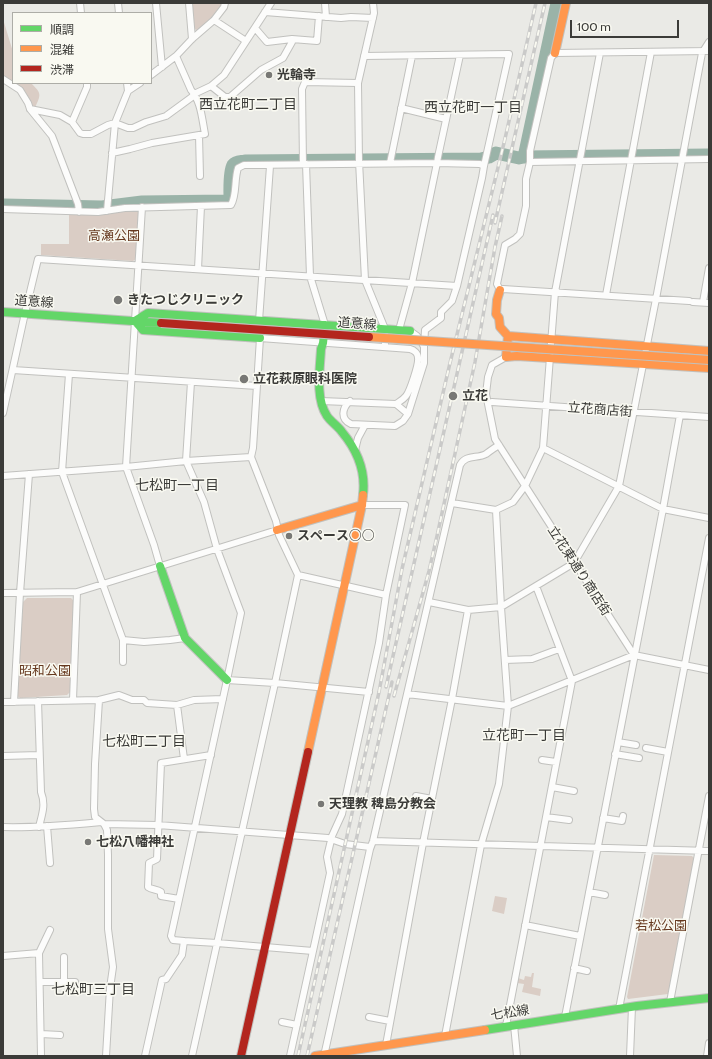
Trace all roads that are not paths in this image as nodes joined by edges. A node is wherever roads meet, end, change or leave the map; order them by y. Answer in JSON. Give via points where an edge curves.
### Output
{"nodes":[{"id":1,"x":156,"y":3,"type":"edge"},
{"id":2,"x":189,"y":3,"type":"edge"},
{"id":3,"x":225,"y":3,"type":"edge"},
{"id":4,"x":271,"y":3,"type":"edge"},
{"id":5,"x":325,"y":3,"type":"edge"},
{"id":6,"x":374,"y":3,"type":"edge"},
{"id":7,"x":566,"y":3,"type":"edge"},
{"id":8,"x":265,"y":12,"type":"junction"},
{"id":9,"x":322,"y":17,"type":"junction"},
{"id":10,"x":373,"y":18,"type":"junction"},
{"id":11,"x":214,"y":20,"type":"junction"},
{"id":12,"x":255,"y":28,"type":"junction"},
{"id":13,"x":192,"y":39,"type":"junction"},
{"id":14,"x":292,"y":39,"type":"junction"},
{"id":15,"x":246,"y":41,"type":"junction"},
{"id":16,"x":709,"y":42,"type":"edge"},
{"id":17,"x":706,"y":51,"type":"edge"},
{"id":18,"x":651,"y":52,"type":"junction"},
{"id":19,"x":554,"y":53,"type":"junction"},
{"id":20,"x":600,"y":53,"type":"junction"},
{"id":21,"x":460,"y":55,"type":"junction"},
{"id":22,"x":176,"y":56,"type":"junction"},
{"id":23,"x":364,"y":56,"type":"junction"},
{"id":24,"x":412,"y":56,"type":"junction"},
{"id":25,"x":162,"y":67,"type":"junction"},
{"id":26,"x":152,"y":74,"type":"edge"},
{"id":27,"x":3,"y":79,"type":"edge"},
{"id":28,"x":358,"y":83,"type":"junction"},
{"id":29,"x":87,"y":84,"type":"edge"},
{"id":30,"x":127,"y":84,"type":"edge"},
{"id":31,"x":139,"y":84,"type":"edge"},
{"id":32,"x":211,"y":86,"type":"junction"},
{"id":33,"x":128,"y":92,"type":"junction"},
{"id":34,"x":194,"y":94,"type":"junction"},
{"id":35,"x":401,"y":108,"type":"junction"},
{"id":36,"x":30,"y":109,"type":"junction"},
{"id":37,"x":446,"y":119,"type":"junction"},
{"id":38,"x":72,"y":122,"type":"junction"},
{"id":39,"x":115,"y":123,"type":"junction"},
{"id":40,"x":199,"y":135,"type":"junction"},
{"id":41,"x":112,"y":153,"type":"junction"},
{"id":42,"x":683,"y":156,"type":"junction"},
{"id":43,"x":631,"y":157,"type":"junction"},
{"id":44,"x":580,"y":158,"type":"junction"},
{"id":45,"x":530,"y":159,"type":"junction"},
{"id":46,"x":709,"y":159,"type":"edge"},
{"id":47,"x":437,"y":160,"type":"junction"},
{"id":48,"x":485,"y":160,"type":"junction"},
{"id":49,"x":359,"y":161,"type":"junction"},
{"id":50,"x":390,"y":161,"type":"junction"},
{"id":51,"x":304,"y":162,"type":"junction"},
{"id":52,"x":270,"y":166,"type":"junction"},
{"id":53,"x":200,"y":176,"type":"dead end"},
{"id":54,"x":201,"y":206,"type":"junction"},
{"id":55,"x":78,"y":208,"type":"junction"},
{"id":56,"x":108,"y":208,"type":"junction"},
{"id":57,"x":142,"y":208,"type":"junction"},
{"id":58,"x":3,"y":210,"type":"edge"},
{"id":59,"x":138,"y":265,"type":"junction"},
{"id":60,"x":709,"y":268,"type":"edge"},
{"id":61,"x":198,"y":269,"type":"junction"},
{"id":62,"x":263,"y":273,"type":"junction"},
{"id":63,"x":310,"y":276,"type":"junction"},
{"id":64,"x":365,"y":280,"type":"junction"},
{"id":65,"x":412,"y":283,"type":"junction"},
{"id":66,"x":457,"y":286,"type":"junction"},
{"id":67,"x":500,"y":290,"type":"junction"},
{"id":68,"x":555,"y":292,"type":"junction"},
{"id":69,"x":606,"y":296,"type":"junction"},
{"id":70,"x":656,"y":299,"type":"junction"},
{"id":71,"x":706,"y":302,"type":"edge"},
{"id":72,"x":3,"y":312,"type":"edge"},
{"id":73,"x":25,"y":313,"type":"junction"},
{"id":74,"x":135,"y":321,"type":"junction"},
{"id":75,"x":259,"y":321,"type":"junction"},
{"id":76,"x":325,"y":325,"type":"junction"},
{"id":77,"x":385,"y":330,"type":"junction"},
{"id":78,"x":399,"y":330,"type":"junction"},
{"id":79,"x":410,"y":331,"type":"joint"},
{"id":80,"x":508,"y":336,"type":"junction"},
{"id":81,"x":260,"y":338,"type":"junction"},
{"id":82,"x":551,"y":339,"type":"junction"},
{"id":83,"x":323,"y":343,"type":"junction"},
{"id":84,"x":646,"y":346,"type":"junction"},
{"id":85,"x":385,"y":347,"type":"junction"},
{"id":86,"x":424,"y":347,"type":"junction"},
{"id":87,"x":709,"y":351,"type":"edge"},
{"id":88,"x":506,"y":357,"type":"junction"},
{"id":89,"x":549,"y":358,"type":"junction"},
{"id":90,"x":709,"y":360,"type":"edge"},
{"id":91,"x":643,"y":364,"type":"junction"},
{"id":92,"x":709,"y":368,"type":"edge"},
{"id":93,"x":13,"y":370,"type":"junction"},
{"id":94,"x":69,"y":374,"type":"junction"},
{"id":95,"x":131,"y":378,"type":"junction"},
{"id":96,"x":191,"y":382,"type":"junction"},
{"id":97,"x":257,"y":386,"type":"junction"},
{"id":98,"x":321,"y":401,"type":"junction"},
{"id":99,"x":350,"y":401,"type":"junction"},
{"id":100,"x":492,"y":402,"type":"dead end"},
{"id":101,"x":396,"y":404,"type":"junction"},
{"id":102,"x":546,"y":406,"type":"junction"},
{"id":103,"x":633,"y":412,"type":"junction"},
{"id":104,"x":3,"y":413,"type":"edge"},
{"id":105,"x":408,"y":414,"type":"junction"},
{"id":106,"x":680,"y":415,"type":"junction"},
{"id":107,"x":709,"y":417,"type":"edge"},
{"id":108,"x":365,"y":425,"type":"junction"},
{"id":109,"x":499,"y":444,"type":"junction"},
{"id":110,"x":543,"y":448,"type":"junction"},
{"id":111,"x":355,"y":450,"type":"junction"},
{"id":112,"x":251,"y":457,"type":"junction"},
{"id":113,"x":186,"y":461,"type":"junction"},
{"id":114,"x":126,"y":467,"type":"junction"},
{"id":115,"x":62,"y":472,"type":"junction"},
{"id":116,"x":28,"y":474,"type":"junction"},
{"id":117,"x":3,"y":476,"type":"edge"},
{"id":118,"x":525,"y":486,"type":"junction"},
{"id":119,"x":618,"y":486,"type":"junction"},
{"id":120,"x":452,"y":503,"type":"junction"},
{"id":121,"x":362,"y":505,"type":"junction"},
{"id":122,"x":663,"y":509,"type":"junction"},
{"id":123,"x":496,"y":510,"type":"junction"},
{"id":124,"x":709,"y":518,"type":"edge"},
{"id":125,"x":277,"y":530,"type":"junction"},
{"id":126,"x":709,"y":538,"type":"edge"},
{"id":127,"x":217,"y":549,"type":"junction"},
{"id":128,"x":574,"y":563,"type":"junction"},
{"id":129,"x":160,"y":566,"type":"junction"},
{"id":130,"x":298,"y":575,"type":"junction"},
{"id":131,"x":102,"y":584,"type":"junction"},
{"id":132,"x":344,"y":586,"type":"junction"},
{"id":133,"x":536,"y":586,"type":"junction"},
{"id":134,"x":77,"y":592,"type":"junction"},
{"id":135,"x":3,"y":593,"type":"edge"},
{"id":136,"x":20,"y":593,"type":"junction"},
{"id":137,"x":386,"y":594,"type":"junction"},
{"id":138,"x":429,"y":602,"type":"junction"},
{"id":139,"x":501,"y":607,"type":"junction"},
{"id":140,"x":468,"y":610,"type":"junction"},
{"id":141,"x":185,"y":638,"type":"junction"},
{"id":142,"x":124,"y":640,"type":"junction"},
{"id":143,"x":559,"y":649,"type":"junction"},
{"id":144,"x":634,"y":655,"type":"junction"},
{"id":145,"x":505,"y":660,"type":"junction"},
{"id":146,"x":122,"y":662,"type":"dead end"},
{"id":147,"x":685,"y":665,"type":"junction"},
{"id":148,"x":709,"y":670,"type":"edge"},
{"id":149,"x":227,"y":680,"type":"junction"},
{"id":150,"x":572,"y":681,"type":"junction"},
{"id":151,"x":275,"y":683,"type":"junction"},
{"id":152,"x":322,"y":688,"type":"junction"},
{"id":153,"x":368,"y":692,"type":"junction"},
{"id":154,"x":407,"y":694,"type":"junction"},
{"id":155,"x":223,"y":699,"type":"junction"},
{"id":156,"x":452,"y":699,"type":"junction"},
{"id":157,"x":73,"y":700,"type":"junction"},
{"id":158,"x":99,"y":700,"type":"junction"},
{"id":159,"x":38,"y":701,"type":"junction"},
{"id":160,"x":3,"y":702,"type":"edge"},
{"id":161,"x":14,"y":702,"type":"junction"},
{"id":162,"x":177,"y":705,"type":"junction"},
{"id":163,"x":508,"y":706,"type":"junction"},
{"id":164,"x":618,"y":742,"type":"junction"},
{"id":165,"x":636,"y":745,"type":"dead end"},
{"id":166,"x":646,"y":748,"type":"dead end"},
{"id":167,"x":668,"y":752,"type":"junction"},
{"id":168,"x":615,"y":754,"type":"junction"},
{"id":169,"x":39,"y":755,"type":"junction"},
{"id":170,"x":211,"y":755,"type":"junction"},
{"id":171,"x":3,"y":756,"type":"edge"},
{"id":172,"x":640,"y":758,"type":"dead end"},
{"id":173,"x":184,"y":759,"type":"junction"},
{"id":174,"x":542,"y":760,"type":"dead end"},
{"id":175,"x":556,"y":762,"type":"junction"},
{"id":176,"x":552,"y":787,"type":"junction"},
{"id":177,"x":574,"y":790,"type":"dead end"},
{"id":178,"x":416,"y":796,"type":"dead end"},
{"id":179,"x":709,"y":796,"type":"edge"},
{"id":180,"x":432,"y":799,"type":"junction"},
{"id":181,"x":546,"y":816,"type":"junction"},
{"id":182,"x":623,"y":816,"type":"dead end"},
{"id":183,"x":603,"y":818,"type":"junction"},
{"id":184,"x":569,"y":820,"type":"dead end"},
{"id":185,"x":103,"y":823,"type":"junction"},
{"id":186,"x":158,"y":824,"type":"junction"},
{"id":187,"x":47,"y":826,"type":"junction"},
{"id":188,"x":3,"y":827,"type":"edge"},
{"id":189,"x":39,"y":827,"type":"junction"},
{"id":190,"x":195,"y":827,"type":"junction"},
{"id":191,"x":241,"y":832,"type":"junction"},
{"id":192,"x":289,"y":835,"type":"junction"},
{"id":193,"x":331,"y":840,"type":"junction"},
{"id":194,"x":423,"y":843,"type":"junction"},
{"id":195,"x":372,"y":844,"type":"junction"},
{"id":196,"x":481,"y":845,"type":"junction"},
{"id":197,"x":540,"y":847,"type":"junction"},
{"id":198,"x":597,"y":848,"type":"junction"},
{"id":199,"x":650,"y":849,"type":"junction"},
{"id":200,"x":699,"y":851,"type":"junction"},
{"id":201,"x":709,"y":851,"type":"edge"},
{"id":202,"x":50,"y":863,"type":"dead end"},
{"id":203,"x":589,"y":892,"type":"junction"},
{"id":204,"x":605,"y":896,"type":"dead end"},
{"id":205,"x":179,"y":900,"type":"junction"},
{"id":206,"x":525,"y":926,"type":"junction"},
{"id":207,"x":50,"y":930,"type":"dead end"},
{"id":208,"x":580,"y":936,"type":"junction"},
{"id":209,"x":184,"y":941,"type":"junction"},
{"id":210,"x":217,"y":943,"type":"junction"},
{"id":211,"x":265,"y":947,"type":"junction"},
{"id":212,"x":312,"y":951,"type":"junction"},
{"id":213,"x":39,"y":953,"type":"junction"},
{"id":214,"x":3,"y":956,"type":"edge"},
{"id":215,"x":64,"y":957,"type":"dead end"},
{"id":216,"x":574,"y":968,"type":"junction"},
{"id":217,"x":588,"y":971,"type":"dead end"},
{"id":218,"x":40,"y":982,"type":"junction"},
{"id":219,"x":64,"y":982,"type":"junction"},
{"id":220,"x":75,"y":982,"type":"dead end"},
{"id":221,"x":709,"y":998,"type":"edge"},
{"id":222,"x":670,"y":1002,"type":"junction"},
{"id":223,"x":632,"y":1007,"type":"junction"},
{"id":224,"x":619,"y":1009,"type":"junction"},
{"id":225,"x":369,"y":1017,"type":"dead end"},
{"id":226,"x":565,"y":1017,"type":"junction"},
{"id":227,"x":390,"y":1021,"type":"junction"},
{"id":228,"x":282,"y":1022,"type":"dead end"},
{"id":229,"x":297,"y":1025,"type":"junction"},
{"id":230,"x":510,"y":1025,"type":"junction"},
{"id":231,"x":41,"y":1034,"type":"junction"},
{"id":232,"x":60,"y":1035,"type":"dead end"},
{"id":233,"x":445,"y":1036,"type":"junction"},
{"id":234,"x":709,"y":1043,"type":"edge"},
{"id":235,"x":386,"y":1045,"type":"junction"},
{"id":236,"x":324,"y":1055,"type":"edge"},
{"id":237,"x":41,"y":1056,"type":"edge"},
{"id":238,"x":106,"y":1056,"type":"edge"},
{"id":239,"x":145,"y":1056,"type":"edge"},
{"id":240,"x":192,"y":1056,"type":"edge"},
{"id":241,"x":241,"y":1056,"type":"edge"},
{"id":242,"x":290,"y":1056,"type":"edge"},
{"id":243,"x":314,"y":1056,"type":"edge"},
{"id":244,"x":517,"y":1056,"type":"edge"},
{"id":245,"x":630,"y":1056,"type":"edge"},
{"id":246,"x":707,"y":1056,"type":"edge"}],
"edges":[{"from":1,"to":25,"type":"street"},
{"from":2,"to":13,"type":"street"},
{"from":3,"to":11,"type":"street"},
{"from":4,"to":8,"type":"street"},
{"from":5,"to":9,"type":"street"},
{"from":6,"to":10,"type":"street"},
{"from":7,"to":19,"type":"street"},
{"from":8,"to":9,"type":"street"},
{"from":8,"to":12,"type":"street"},
{"from":9,"to":10,"type":"street"},
{"from":9,"to":14,"type":"street","via":[[317,41]]},
{"from":10,"to":23,"type":"street"},
{"from":11,"to":13,"type":"street"},
{"from":11,"to":15,"type":"street"},
{"from":12,"to":14,"type":"street","via":[[267,42]]},
{"from":12,"to":15,"type":"street"},
{"from":13,"to":22,"type":"street"},
{"from":14,"to":32,"type":"street","via":[[283,58],[261,70],[230,97],[225,97]]},
{"from":15,"to":32,"type":"street","via":[[224,75]]},
{"from":16,"to":17,"type":"street"},
{"from":17,"to":18,"type":"street"},
{"from":17,"to":42,"type":"street"},
{"from":18,"to":20,"type":"street"},
{"from":18,"to":43,"type":"street"},
{"from":19,"to":20,"type":"street"},
{"from":19,"to":45,"type":"street"},
{"from":20,"to":44,"type":"street"},
{"from":21,"to":24,"type":"street"},
{"from":21,"to":37,"type":"street"},
{"from":21,"to":48,"type":"street","via":[[509,54]]},
{"from":22,"to":25,"type":"street"},
{"from":22,"to":34,"type":"street"},
{"from":23,"to":24,"type":"street"},
{"from":23,"to":28,"type":"street"},
{"from":24,"to":35,"type":"street"},
{"from":25,"to":26,"type":"street"},
{"from":27,"to":36,"type":"street","via":[[20,90]]},
{"from":28,"to":49,"type":"street"},
{"from":28,"to":51,"type":"street","via":[[305,82],[302,89]]},
{"from":29,"to":38,"type":"street"},
{"from":30,"to":33,"type":"street"},
{"from":31,"to":33,"type":"street"},
{"from":32,"to":34,"type":"street"},
{"from":33,"to":39,"type":"street"},
{"from":34,"to":39,"type":"street","via":[[166,116],[133,128]]},
{"from":34,"to":40,"type":"street","via":[[205,134]]},
{"from":35,"to":37,"type":"street"},
{"from":35,"to":50,"type":"street"},
{"from":36,"to":38,"type":"street","via":[[60,115]]},
{"from":36,"to":55,"type":"street","via":[[52,136]]},
{"from":37,"to":47,"type":"street"},
{"from":38,"to":39,"type":"street","via":[[82,134],[90,134]]},
{"from":39,"to":41,"type":"street"},
{"from":40,"to":41,"type":"street"},
{"from":40,"to":53,"type":"street"},
{"from":41,"to":56,"type":"street"},
{"from":42,"to":43,"type":"street"},
{"from":42,"to":46,"type":"street"},
{"from":42,"to":70,"type":"street"},
{"from":43,"to":44,"type":"street"},
{"from":43,"to":69,"type":"street"},
{"from":44,"to":45,"type":"street"},
{"from":44,"to":68,"type":"street"},
{"from":45,"to":67,"type":"street","via":[[526,180],[526,206],[520,234],[505,246],[497,284]]},
{"from":47,"to":48,"type":"street","via":[[480,164]]},
{"from":47,"to":50,"type":"street"},
{"from":47,"to":65,"type":"street"},
{"from":48,"to":66,"type":"street"},
{"from":49,"to":50,"type":"street"},
{"from":49,"to":51,"type":"street"},
{"from":49,"to":64,"type":"street"},
{"from":51,"to":52,"type":"street"},
{"from":51,"to":63,"type":"street"},
{"from":52,"to":54,"type":"street","via":[[244,165],[238,168],[235,175],[234,200],[230,205]]},
{"from":52,"to":62,"type":"street"},
{"from":54,"to":57,"type":"street"},
{"from":54,"to":61,"type":"street"},
{"from":55,"to":56,"type":"street","via":[[98,212]]},
{"from":55,"to":58,"type":"street"},
{"from":56,"to":57,"type":"street"},
{"from":57,"to":59,"type":"street"},
{"from":59,"to":61,"type":"street"},
{"from":59,"to":73,"type":"street","via":[[38,259]]},
{"from":59,"to":74,"type":"street"},
{"from":60,"to":71,"type":"street"},
{"from":61,"to":62,"type":"street"},
{"from":62,"to":63,"type":"street"},
{"from":62,"to":75,"type":"street"},
{"from":63,"to":64,"type":"street"},
{"from":63,"to":76,"type":"street"},
{"from":64,"to":65,"type":"street"},
{"from":64,"to":77,"type":"street"},
{"from":65,"to":66,"type":"street"},
{"from":65,"to":78,"type":"street"},
{"from":66,"to":86,"type":"street","via":[[452,301],[441,312],[441,318],[425,330]]},
{"from":67,"to":68,"type":"street"},
{"from":67,"to":80,"type":"street","via":[[496,314],[500,327]]},
{"from":68,"to":69,"type":"street"},
{"from":68,"to":82,"type":"street"},
{"from":69,"to":70,"type":"street"},
{"from":70,"to":71,"type":"street"},
{"from":70,"to":84,"type":"street"},
{"from":72,"to":73,"type":"street","name":"道意線"},
{"from":73,"to":74,"type":"street","name":"道意線"},
{"from":73,"to":93,"type":"street"},
{"from":74,"to":75,"type":"street","via":[[148,313]]},
{"from":74,"to":81,"type":"street","via":[[144,330]]},
{"from":74,"to":90,"type":"street","name":"道意線","bridge":true},
{"from":74,"to":95,"type":"street"},
{"from":75,"to":76,"type":"street"},
{"from":76,"to":77,"type":"street"},
{"from":76,"to":83,"type":"street"},
{"from":77,"to":78,"type":"street"},
{"from":77,"to":85,"type":"street"},
{"from":78,"to":79,"type":"street"},
{"from":79,"to":86,"type":"street"},
{"from":80,"to":82,"type":"street"},
{"from":80,"to":88,"type":"street"},
{"from":81,"to":83,"type":"street"},
{"from":81,"to":97,"type":"street"},
{"from":82,"to":84,"type":"street"},
{"from":82,"to":89,"type":"street"},
{"from":83,"to":85,"type":"street"},
{"from":83,"to":98,"type":"street","via":[[319,391]]},
{"from":84,"to":87,"type":"street"},
{"from":84,"to":91,"type":"street"},
{"from":85,"to":101,"type":"street","via":[[413,350],[418,356],[408,393]]},
{"from":86,"to":105,"type":"street","via":[[424,363]]},
{"from":88,"to":89,"type":"street"},
{"from":88,"to":109,"type":"street","name":"立花東通り商店街","via":[[492,365],[486,394],[495,439]]},
{"from":89,"to":91,"type":"street"},
{"from":89,"to":102,"type":"street"},
{"from":91,"to":92,"type":"street"},
{"from":91,"to":103,"type":"street"},
{"from":93,"to":94,"type":"street"},
{"from":93,"to":104,"type":"street"},
{"from":94,"to":95,"type":"street"},
{"from":94,"to":115,"type":"street"},
{"from":95,"to":96,"type":"street"},
{"from":95,"to":114,"type":"street"},
{"from":96,"to":97,"type":"street"},
{"from":96,"to":113,"type":"street"},
{"from":97,"to":112,"type":"street"},
{"from":98,"to":99,"type":"street"},
{"from":98,"to":111,"type":"street","via":[[327,416],[342,431]]},
{"from":99,"to":101,"type":"street"},
{"from":99,"to":108,"type":"street","via":[[343,410],[344,419],[351,424]]},
{"from":100,"to":102,"type":"street","name":"立花商店街"},
{"from":101,"to":105,"type":"street"},
{"from":102,"to":103,"type":"street","name":"立花商店街"},
{"from":102,"to":110,"type":"street"},
{"from":103,"to":106,"type":"street","name":"立花商店街"},
{"from":103,"to":119,"type":"street"},
{"from":105,"to":108,"type":"street","via":[[395,426]]},
{"from":106,"to":107,"type":"street","name":"立花商店街"},
{"from":106,"to":122,"type":"street"},
{"from":108,"to":111,"type":"street"},
{"from":109,"to":118,"type":"street","name":"立花東通り商店街"},
{"from":109,"to":120,"type":"street","via":[[484,455],[472,456],[462,462]]},
{"from":110,"to":118,"type":"street"},
{"from":110,"to":119,"type":"street"},
{"from":111,"to":121,"type":"street","via":[[362,468]]},
{"from":112,"to":113,"type":"street"},
{"from":112,"to":125,"type":"street","via":[[276,521]]},
{"from":113,"to":114,"type":"street"},
{"from":113,"to":127,"type":"street","via":[[204,502]]},
{"from":114,"to":115,"type":"street"},
{"from":114,"to":129,"type":"street"},
{"from":115,"to":116,"type":"street"},
{"from":115,"to":131,"type":"street"},
{"from":116,"to":117,"type":"street"},
{"from":116,"to":136,"type":"street"},
{"from":118,"to":123,"type":"street","via":[[513,502]]},
{"from":118,"to":128,"type":"street","name":"立花東通り商店街"},
{"from":119,"to":122,"type":"street"},
{"from":119,"to":128,"type":"street"},
{"from":120,"to":123,"type":"street"},
{"from":120,"to":138,"type":"street"},
{"from":121,"to":125,"type":"street"},
{"from":121,"to":132,"type":"street"},
{"from":121,"to":137,"type":"street","via":[[405,505]]},
{"from":122,"to":124,"type":"street"},
{"from":122,"to":144,"type":"street"},
{"from":123,"to":139,"type":"street"},
{"from":125,"to":127,"type":"street"},
{"from":125,"to":130,"type":"street"},
{"from":126,"to":147,"type":"street"},
{"from":127,"to":129,"type":"street"},
{"from":127,"to":149,"type":"street","via":[[241,613]]},
{"from":128,"to":133,"type":"street"},
{"from":128,"to":144,"type":"street","name":"立花東通り商店街"},
{"from":129,"to":131,"type":"street"},
{"from":129,"to":141,"type":"street"},
{"from":130,"to":132,"type":"street"},
{"from":130,"to":151,"type":"street"},
{"from":131,"to":134,"type":"street"},
{"from":131,"to":142,"type":"street"},
{"from":132,"to":137,"type":"street"},
{"from":132,"to":152,"type":"street"},
{"from":133,"to":139,"type":"street"},
{"from":133,"to":143,"type":"street"},
{"from":134,"to":136,"type":"street"},
{"from":134,"to":157,"type":"street"},
{"from":135,"to":136,"type":"street"},
{"from":136,"to":161,"type":"street"},
{"from":137,"to":153,"type":"street"},
{"from":138,"to":140,"type":"street"},
{"from":138,"to":154,"type":"street"},
{"from":139,"to":140,"type":"street"},
{"from":139,"to":145,"type":"street"},
{"from":140,"to":156,"type":"street"},
{"from":141,"to":142,"type":"street","via":[[144,642]]},
{"from":141,"to":149,"type":"street"},
{"from":142,"to":146,"type":"street"},
{"from":143,"to":145,"type":"street","via":[[532,658]]},
{"from":143,"to":150,"type":"street"},
{"from":144,"to":147,"type":"street"},
{"from":144,"to":150,"type":"street"},
{"from":144,"to":164,"type":"street"},
{"from":145,"to":163,"type":"street"},
{"from":147,"to":148,"type":"street"},
{"from":147,"to":167,"type":"street"},
{"from":149,"to":151,"type":"street"},
{"from":149,"to":155,"type":"street"},
{"from":150,"to":163,"type":"street"},
{"from":150,"to":175,"type":"street"},
{"from":151,"to":152,"type":"street"},
{"from":151,"to":191,"type":"street"},
{"from":152,"to":153,"type":"street"},
{"from":152,"to":192,"type":"street"},
{"from":153,"to":193,"type":"street","via":[[342,814]]},
{"from":154,"to":156,"type":"street"},
{"from":154,"to":195,"type":"street"},
{"from":155,"to":162,"type":"street","via":[[194,700]]},
{"from":155,"to":170,"type":"street"},
{"from":156,"to":163,"type":"street"},
{"from":156,"to":180,"type":"street"},
{"from":157,"to":158,"type":"street"},
{"from":157,"to":159,"type":"street"},
{"from":158,"to":162,"type":"street","via":[[118,695],[132,700],[144,700],[147,703]]},
{"from":158,"to":185,"type":"street","via":[[94,809],[95,817]]},
{"from":159,"to":161,"type":"street"},
{"from":159,"to":169,"type":"street"},
{"from":160,"to":161,"type":"street"},
{"from":162,"to":173,"type":"street"},
{"from":163,"to":196,"type":"street","via":[[499,784]]},
{"from":164,"to":165,"type":"street"},
{"from":164,"to":168,"type":"street"},
{"from":166,"to":167,"type":"street"},
{"from":167,"to":199,"type":"street"},
{"from":168,"to":172,"type":"street"},
{"from":168,"to":183,"type":"street"},
{"from":169,"to":171,"type":"street"},
{"from":169,"to":189,"type":"street","via":[[44,807]]},
{"from":170,"to":173,"type":"street"},
{"from":170,"to":190,"type":"street"},
{"from":173,"to":186,"type":"street","via":[[161,763]]},
{"from":174,"to":175,"type":"street"},
{"from":175,"to":176,"type":"street"},
{"from":176,"to":177,"type":"street"},
{"from":176,"to":181,"type":"street"},
{"from":178,"to":180,"type":"street"},
{"from":179,"to":200,"type":"street"},
{"from":180,"to":194,"type":"street"},
{"from":181,"to":184,"type":"street"},
{"from":181,"to":197,"type":"street"},
{"from":182,"to":183,"type":"street","via":[[622,821]]},
{"from":183,"to":198,"type":"street"},
{"from":185,"to":186,"type":"street"},
{"from":185,"to":187,"type":"street"},
{"from":185,"to":238,"type":"street","via":[[107,830],[108,929],[113,967]]},
{"from":186,"to":190,"type":"street"},
{"from":186,"to":205,"type":"street","via":[[157,859],[149,863],[148,887],[161,892],[161,896]]},
{"from":187,"to":189,"type":"street"},
{"from":187,"to":202,"type":"street"},
{"from":188,"to":189,"type":"street"},
{"from":190,"to":191,"type":"street"},
{"from":190,"to":205,"type":"street"},
{"from":191,"to":192,"type":"street"},
{"from":191,"to":210,"type":"street"},
{"from":192,"to":193,"type":"street"},
{"from":192,"to":211,"type":"street"},
{"from":193,"to":195,"type":"street","via":[[345,844]]},
{"from":193,"to":212,"type":"street","via":[[327,857],[330,873]]},
{"from":194,"to":195,"type":"street"},
{"from":194,"to":196,"type":"street"},
{"from":194,"to":227,"type":"street"},
{"from":195,"to":236,"type":"street"},
{"from":196,"to":197,"type":"street"},
{"from":196,"to":233,"type":"street"},
{"from":197,"to":198,"type":"street"},
{"from":197,"to":206,"type":"street"},
{"from":198,"to":199,"type":"street"},
{"from":198,"to":203,"type":"street"},
{"from":199,"to":200,"type":"street"},
{"from":199,"to":224,"type":"street"},
{"from":200,"to":201,"type":"street"},
{"from":200,"to":222,"type":"street"},
{"from":203,"to":204,"type":"street"},
{"from":203,"to":208,"type":"street"},
{"from":205,"to":209,"type":"street","via":[[171,936],[172,940]]},
{"from":206,"to":208,"type":"street"},
{"from":206,"to":230,"type":"street"},
{"from":207,"to":213,"type":"street"},
{"from":208,"to":216,"type":"street"},
{"from":209,"to":210,"type":"street"},
{"from":209,"to":239,"type":"street","via":[[182,955],[166,979],[162,980]]},
{"from":210,"to":211,"type":"street"},
{"from":210,"to":240,"type":"street"},
{"from":211,"to":212,"type":"street"},
{"from":211,"to":241,"type":"street"},
{"from":212,"to":229,"type":"street"},
{"from":213,"to":214,"type":"street"},
{"from":213,"to":218,"type":"street"},
{"from":215,"to":219,"type":"street"},
{"from":216,"to":217,"type":"street"},
{"from":216,"to":226,"type":"street"},
{"from":218,"to":219,"type":"street"},
{"from":218,"to":231,"type":"street"},
{"from":219,"to":220,"type":"street"},
{"from":221,"to":222,"type":"street","name":"七松線"},
{"from":222,"to":223,"type":"street","name":"七松線"},
{"from":223,"to":224,"type":"street","name":"七松線"},
{"from":223,"to":245,"type":"street"},
{"from":224,"to":226,"type":"street","name":"七松線"},
{"from":225,"to":227,"type":"street"},
{"from":226,"to":230,"type":"street","name":"七松線"},
{"from":227,"to":235,"type":"street"},
{"from":228,"to":229,"type":"street"},
{"from":229,"to":242,"type":"street"},
{"from":230,"to":233,"type":"street","name":"七松線"},
{"from":230,"to":244,"type":"street"},
{"from":231,"to":232,"type":"street"},
{"from":231,"to":237,"type":"street"},
{"from":233,"to":235,"type":"street","name":"七松線"},
{"from":234,"to":246,"type":"street"},
{"from":235,"to":236,"type":"street","name":"七松線"},
{"from":236,"to":243,"type":"street","name":"七松線"}]}
